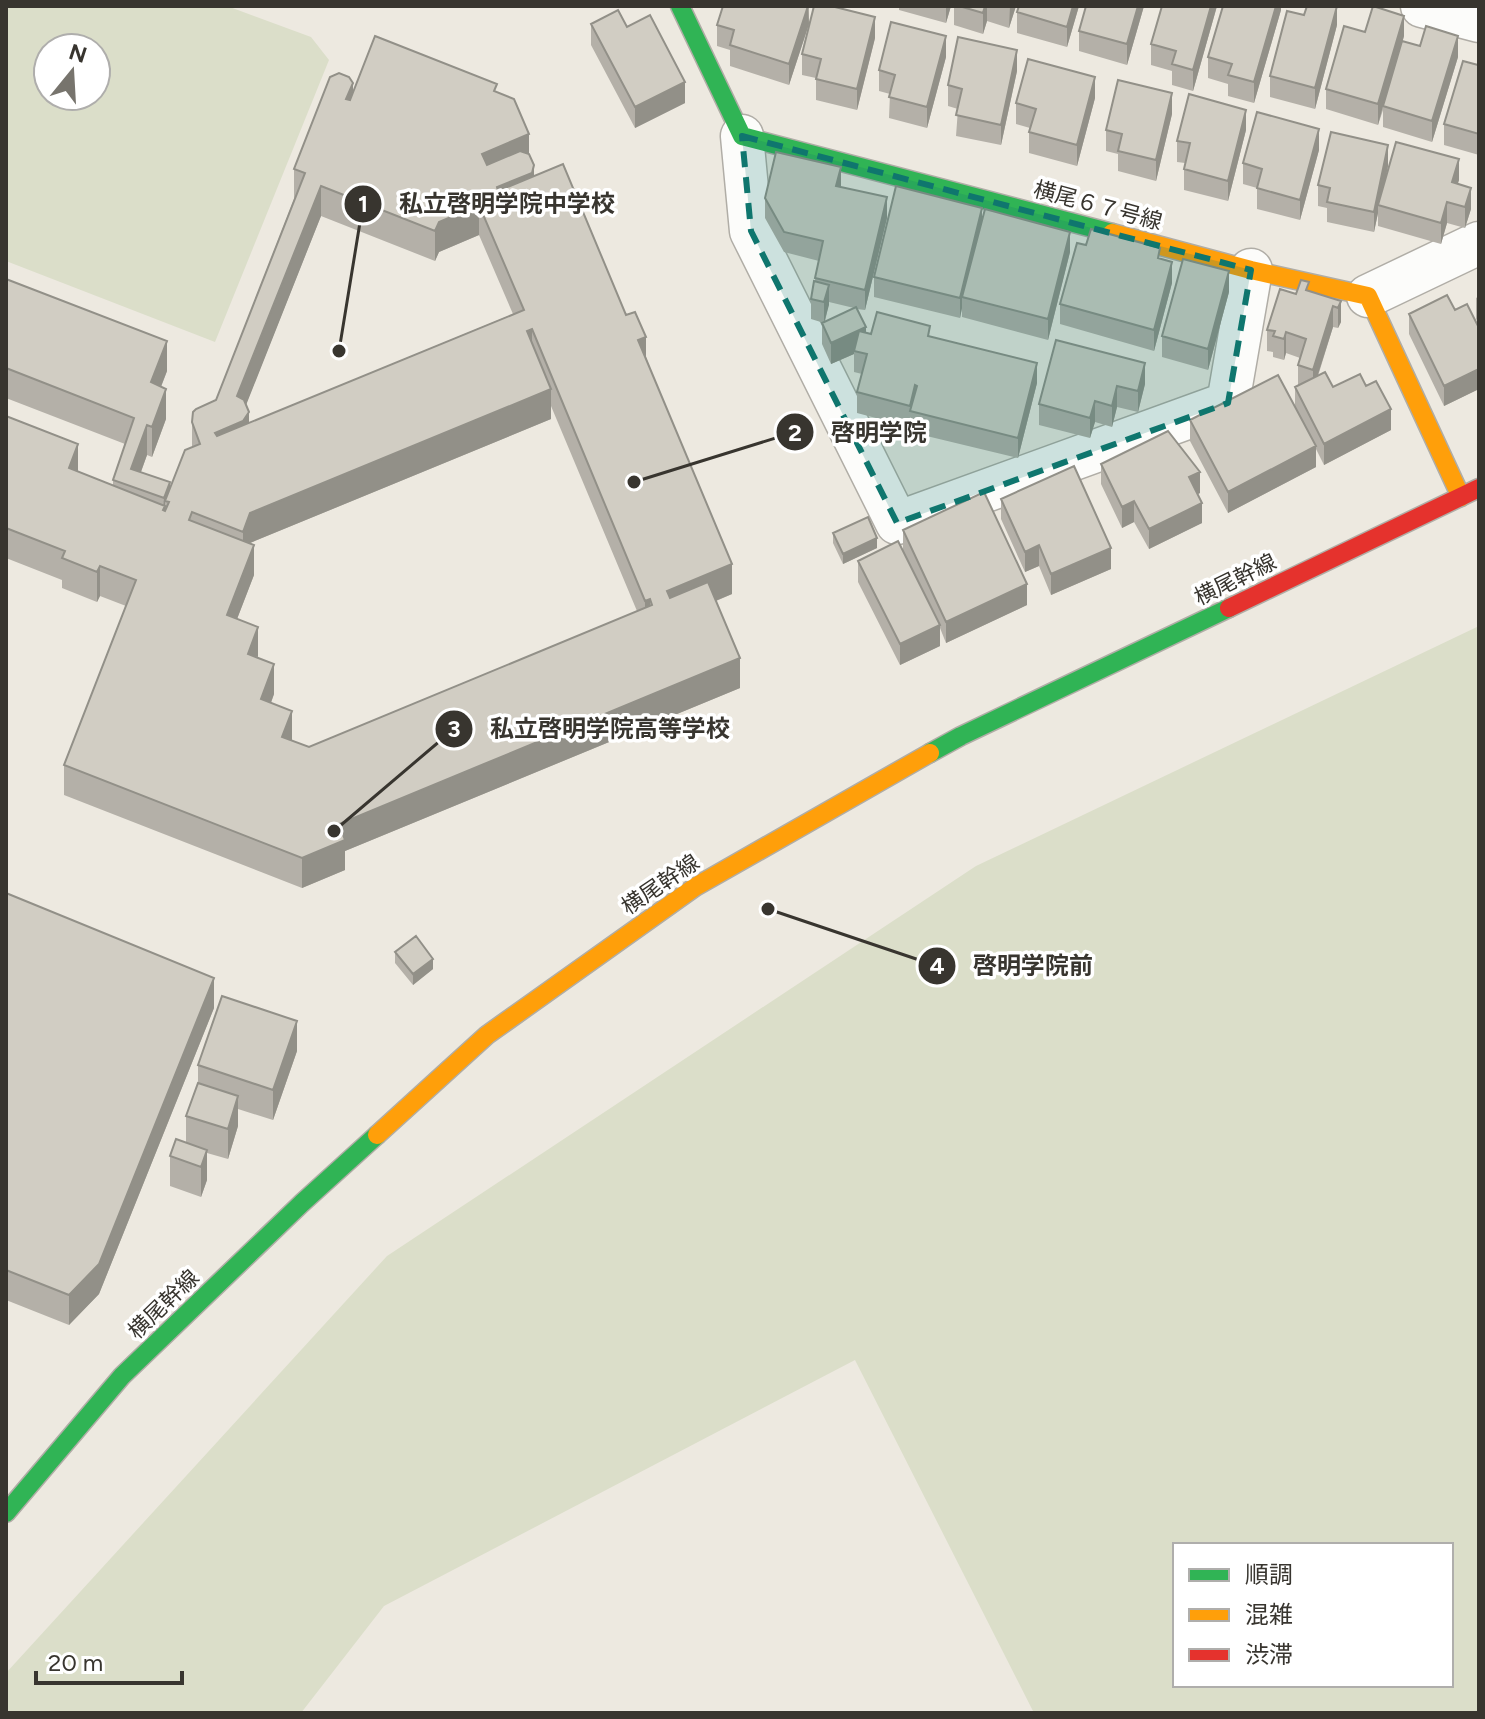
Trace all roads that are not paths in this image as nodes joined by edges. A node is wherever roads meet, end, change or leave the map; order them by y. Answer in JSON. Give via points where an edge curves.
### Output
{"nodes":[{"id":1,"x":680,"y":6,"type":"edge"},
{"id":2,"x":1422,"y":6,"type":"edge"},
{"id":3,"x":1479,"y":21,"type":"edge"},
{"id":4,"x":742,"y":136,"type":"junction"},
{"id":5,"x":1479,"y":243,"type":"edge"},
{"id":6,"x":1251,"y":270,"type":"junction"},
{"id":7,"x":1368,"y":296,"type":"junction"},
{"id":8,"x":1479,"y":488,"type":"edge"},
{"id":9,"x":1461,"y":497,"type":"junction"},
{"id":10,"x":6,"y":1513,"type":"edge"}],
"edges":[{"from":1,"to":4,"type":"street"},
{"from":2,"to":3,"type":"street"},
{"from":4,"to":6,"type":"street","name":"横尾６７号線"},
{"from":4,"to":6,"type":"street","via":[[751,231],[897,523],[1228,403]]},
{"from":5,"to":7,"type":"street"},
{"from":6,"to":7,"type":"street","name":"横尾６７号線"},
{"from":7,"to":9,"type":"street"},
{"from":8,"to":9,"type":"street","name":"横尾幹線"},
{"from":9,"to":10,"type":"street","name":"横尾幹線","via":[[961,736],[695,887],[487,1035],[391,1121],[122,1376]]}]}
